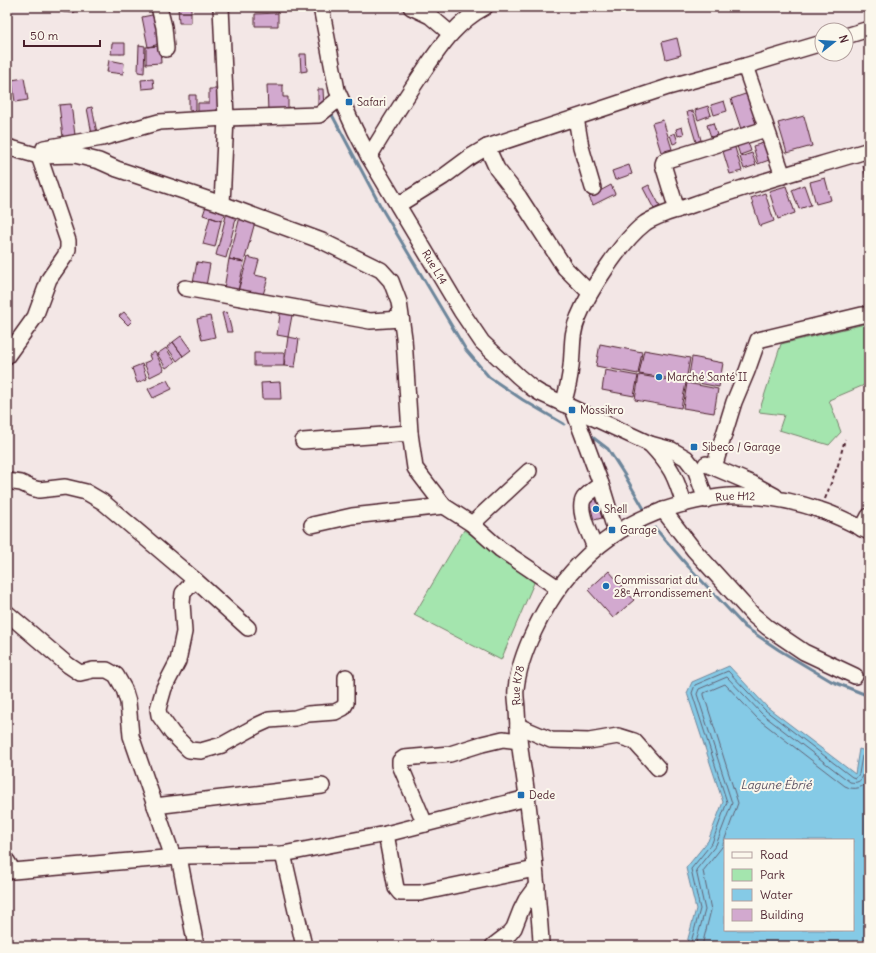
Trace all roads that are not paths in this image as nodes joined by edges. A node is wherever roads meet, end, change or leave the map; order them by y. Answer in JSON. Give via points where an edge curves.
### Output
{"nodes":[{"id":1,"x":159,"y":7,"type":"edge"},
{"id":2,"x":221,"y":7,"type":"edge"},
{"id":3,"x":321,"y":7,"type":"edge"},
{"id":4,"x":411,"y":7,"type":"edge"},
{"id":5,"x":486,"y":7,"type":"edge"},
{"id":6,"x":869,"y":29,"type":"edge"},
{"id":7,"x":451,"y":34,"type":"junction"},
{"id":8,"x":854,"y":34,"type":"edge"},
{"id":9,"x":814,"y":45,"type":"edge"},
{"id":10,"x":166,"y":49,"type":"dead end"},
{"id":11,"x":745,"y":66,"type":"junction"},
{"id":12,"x":340,"y":98,"type":"junction"},
{"id":13,"x":226,"y":118,"type":"junction"},
{"id":14,"x":576,"y":118,"type":"junction"},
{"id":15,"x":766,"y":129,"type":"junction"},
{"id":16,"x":7,"y":147,"type":"edge"},
{"id":17,"x":486,"y":147,"type":"junction"},
{"id":18,"x":869,"y":150,"type":"edge"},
{"id":19,"x":32,"y":154,"type":"junction"},
{"id":20,"x":369,"y":157,"type":"junction"},
{"id":21,"x":782,"y":176,"type":"junction"},
{"id":22,"x":593,"y":188,"type":"dead end"},
{"id":23,"x":222,"y":204,"type":"junction"},
{"id":24,"x":398,"y":205,"type":"junction"},
{"id":25,"x":677,"y":210,"type":"junction"},
{"id":26,"x":185,"y":288,"type":"dead end"},
{"id":27,"x":590,"y":293,"type":"junction"},
{"id":28,"x":869,"y":315,"type":"edge"},
{"id":29,"x":401,"y":319,"type":"junction"},
{"id":30,"x":7,"y":356,"type":"edge"},
{"id":31,"x":568,"y":407,"type":"junction"},
{"id":32,"x":410,"y":433,"type":"junction"},
{"id":33,"x":303,"y":441,"type":"dead end"},
{"id":34,"x":650,"y":444,"type":"junction"},
{"id":35,"x":686,"y":458,"type":"junction"},
{"id":36,"x":714,"y":467,"type":"junction"},
{"id":37,"x":529,"y":471,"type":"dead end"},
{"id":38,"x":7,"y":481,"type":"edge"},
{"id":39,"x":601,"y":484,"type":"junction"},
{"id":40,"x":706,"y":500,"type":"junction"},
{"id":41,"x":786,"y":502,"type":"junction"},
{"id":42,"x":684,"y":504,"type":"junction"},
{"id":43,"x":444,"y":506,"type":"junction"},
{"id":44,"x":662,"y":510,"type":"junction"},
{"id":45,"x":312,"y":524,"type":"dead end"},
{"id":46,"x":472,"y":524,"type":"junction"},
{"id":47,"x":867,"y":526,"type":"edge"},
{"id":48,"x":616,"y":533,"type":"junction"},
{"id":49,"x":595,"y":548,"type":"junction"},
{"id":50,"x":195,"y":580,"type":"junction"},
{"id":51,"x":558,"y":588,"type":"junction"},
{"id":52,"x":7,"y":613,"type":"edge"},
{"id":53,"x":248,"y":628,"type":"dead end"},
{"id":54,"x":854,"y":676,"type":"dead end"},
{"id":55,"x":346,"y":677,"type":"dead end"},
{"id":56,"x":518,"y":726,"type":"junction"},
{"id":57,"x":519,"y":741,"type":"junction"},
{"id":58,"x":658,"y":768,"type":"dead end"},
{"id":59,"x":322,"y":786,"type":"dead end"},
{"id":60,"x":527,"y":798,"type":"junction"},
{"id":61,"x":155,"y":806,"type":"junction"},
{"id":62,"x":425,"y":824,"type":"junction"},
{"id":63,"x":386,"y":834,"type":"junction"},
{"id":64,"x":283,"y":854,"type":"junction"},
{"id":65,"x":176,"y":857,"type":"junction"},
{"id":66,"x":7,"y":861,"type":"edge"},
{"id":67,"x":535,"y":869,"type":"junction"},
{"id":68,"x":537,"y":885,"type":"junction"},
{"id":69,"x":196,"y":946,"type":"edge"},
{"id":70,"x":304,"y":946,"type":"edge"},
{"id":71,"x":493,"y":946,"type":"edge"},
{"id":72,"x":541,"y":946,"type":"edge"}],
"edges":[{"from":1,"to":10,"type":"street"},
{"from":2,"to":13,"type":"street"},
{"from":3,"to":12,"type":"street","name":"Rue L14"},
{"from":4,"to":7,"type":"street","via":[[430,16]]},
{"from":5,"to":7,"type":"street","via":[[474,13]]},
{"from":6,"to":8,"type":"street"},
{"from":7,"to":20,"type":"street","via":[[409,92]]},
{"from":9,"to":11,"type":"street"},
{"from":11,"to":14,"type":"street","via":[[668,87]]},
{"from":11,"to":15,"type":"street"},
{"from":12,"to":13,"type":"street","via":[[319,115]]},
{"from":12,"to":20,"type":"street","name":"Rue L14"},
{"from":13,"to":19,"type":"street","via":[[159,122]]},
{"from":13,"to":23,"type":"street"},
{"from":14,"to":17,"type":"street"},
{"from":14,"to":22,"type":"street"},
{"from":15,"to":21,"type":"street"},
{"from":15,"to":25,"type":"street","via":[[664,162]]},
{"from":16,"to":19,"type":"street"},
{"from":17,"to":24,"type":"street"},
{"from":17,"to":27,"type":"street","via":[[497,169],[519,197],[565,268]]},
{"from":18,"to":21,"type":"street"},
{"from":19,"to":23,"type":"street","via":[[75,155],[99,161]]},
{"from":19,"to":30,"type":"street","via":[[68,241],[68,249],[49,279],[35,317]]},
{"from":20,"to":24,"type":"street","name":"Rue L14"},
{"from":21,"to":25,"type":"street"},
{"from":23,"to":29,"type":"street","via":[[322,242],[381,270],[391,281]]},
{"from":24,"to":31,"type":"street","name":"Rue L14","via":[[482,342],[532,388]]},
{"from":25,"to":27,"type":"street","via":[[646,223],[637,230]]},
{"from":26,"to":29,"type":"street","via":[[370,321]]},
{"from":27,"to":31,"type":"street","via":[[573,332]]},
{"from":28,"to":36,"type":"street","via":[[758,340],[734,402]]},
{"from":29,"to":32,"type":"street"},
{"from":31,"to":34,"type":"street","name":"Rue L14"},
{"from":31,"to":39,"type":"street"},
{"from":32,"to":33,"type":"street"},
{"from":32,"to":43,"type":"street","via":[[415,468]]},
{"from":34,"to":35,"type":"street","name":"Rue L14","via":[[672,450]]},
{"from":34,"to":42,"type":"street","name":"Rue L14","via":[[674,474]]},
{"from":35,"to":36,"type":"street"},
{"from":35,"to":40,"type":"street","name":"Rue L14","via":[[696,471]]},
{"from":36,"to":41,"type":"street"},
{"from":37,"to":46,"type":"street"},
{"from":38,"to":50,"type":"street","via":[[39,490],[65,487],[86,492],[103,502]]},
{"from":39,"to":48,"type":"street"},
{"from":39,"to":49,"type":"street","via":[[584,498],[581,505],[583,519]]},
{"from":40,"to":41,"type":"street","name":"Rue H12","via":[[743,496]]},
{"from":40,"to":42,"type":"street","name":"Rue H12"},
{"from":41,"to":47,"type":"street","via":[[821,510]]},
{"from":42,"to":44,"type":"street","name":"Rue K78"},
{"from":43,"to":45,"type":"street","via":[[352,516]]},
{"from":43,"to":46,"type":"street"},
{"from":44,"to":48,"type":"street","name":"Rue K78"},
{"from":44,"to":54,"type":"street","via":[[694,550],[767,627],[804,652]]},
{"from":46,"to":51,"type":"street","via":[[500,549]]},
{"from":48,"to":49,"type":"street","name":"Rue K78"},
{"from":49,"to":51,"type":"street","name":"Rue K78"},
{"from":50,"to":53,"type":"street"},
{"from":50,"to":55,"type":"street","via":[[183,593],[184,632],[178,661],[164,688],[158,709],[159,715],[172,733],[189,750],[201,751],[222,745],[269,720],[335,712],[346,703]]},
{"from":51,"to":56,"type":"street","name":"Rue K78","via":[[538,623],[524,656],[516,689]]},
{"from":52,"to":61,"type":"street","via":[[80,673],[102,669],[116,675],[128,702],[131,736]]},
{"from":56,"to":57,"type":"street","name":"Rue K78"},
{"from":56,"to":58,"type":"street","via":[[551,740],[589,741],[618,736],[634,742]]},
{"from":57,"to":60,"type":"street","name":"Rue K78"},
{"from":57,"to":62,"type":"street","via":[[503,739],[450,754],[404,758],[400,761]]},
{"from":59,"to":61,"type":"street"},
{"from":60,"to":62,"type":"street"},
{"from":60,"to":67,"type":"street","name":"Rue K78"},
{"from":61,"to":65,"type":"street"},
{"from":62,"to":63,"type":"street"},
{"from":63,"to":64,"type":"street"},
{"from":63,"to":67,"type":"street","via":[[396,888],[400,893],[420,893]]},
{"from":64,"to":65,"type":"street"},
{"from":64,"to":70,"type":"street"},
{"from":65,"to":66,"type":"street","via":[[13,871]]},
{"from":65,"to":69,"type":"street"},
{"from":67,"to":68,"type":"street","name":"Rue K78"},
{"from":68,"to":71,"type":"street","via":[[520,910],[514,928]]},
{"from":68,"to":72,"type":"street","name":"Rue K78"}]}
